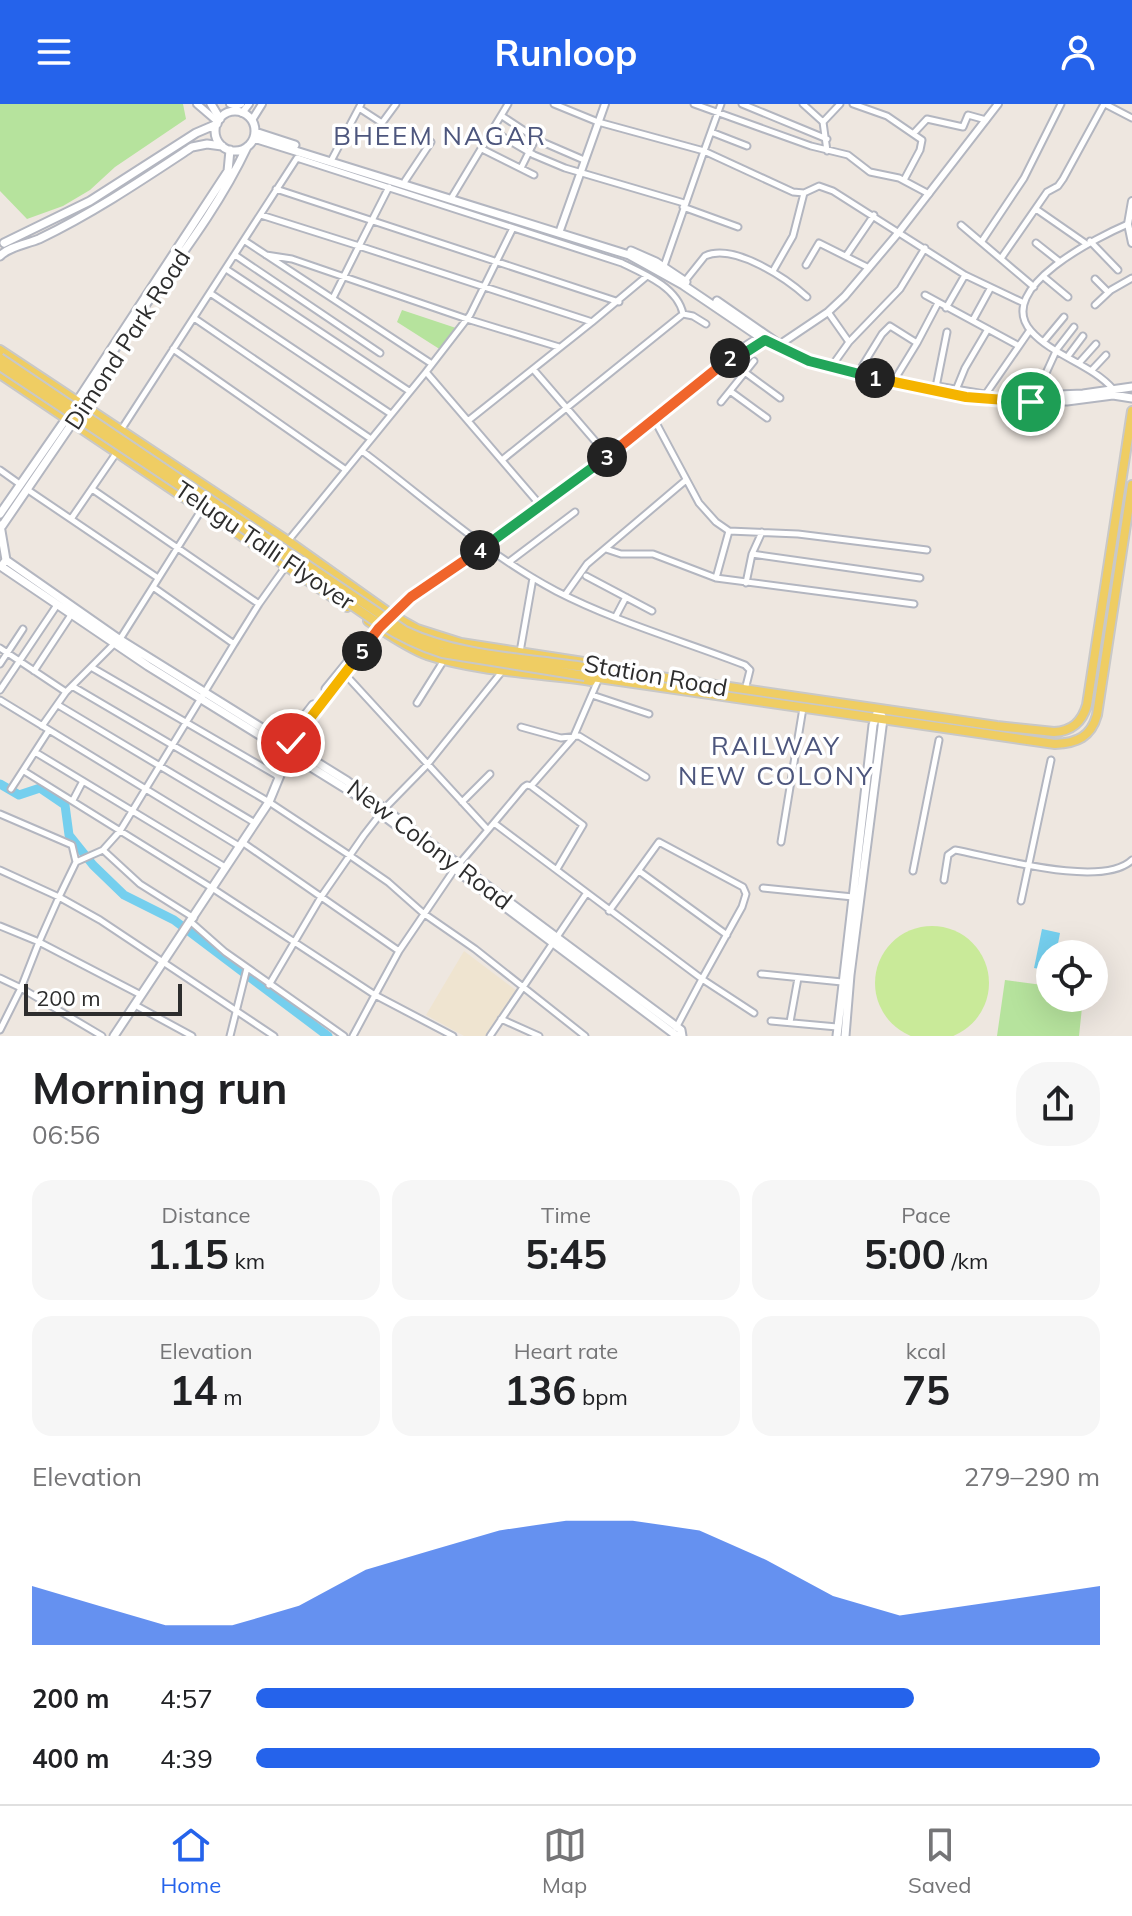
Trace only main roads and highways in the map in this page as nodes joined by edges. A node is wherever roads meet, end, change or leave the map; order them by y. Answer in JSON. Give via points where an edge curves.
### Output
{"nodes":[{"id":1,"x":211,"y":104,"type":"edge"},
{"id":2,"x":223,"y":104,"type":"edge"},
{"id":3,"x":230,"y":108,"type":"edge"},
{"id":4,"x":242,"y":108,"type":"edge"},
{"id":5,"x":218,"y":122,"type":"junction"},
{"id":6,"x":254,"y":135,"type":"junction"},
{"id":7,"x":222,"y":146,"type":"junction"},
{"id":8,"x":247,"y":147,"type":"junction"},
{"id":9,"x":230,"y":150,"type":"junction"},
{"id":10,"x":332,"y":159,"type":"junction"},
{"id":11,"x":560,"y":231,"type":"junction"},
{"id":12,"x":2,"y":247,"type":"edge"},
{"id":13,"x":764,"y":337,"type":"junction"},
{"id":14,"x":780,"y":346,"type":"junction"},
{"id":15,"x":0,"y":350,"type":"edge"},
{"id":16,"x":0,"y":358,"type":"edge"},
{"id":17,"x":0,"y":366,"type":"edge"},
{"id":18,"x":858,"y":372,"type":"junction"},
{"id":19,"x":0,"y":374,"type":"edge"},
{"id":20,"x":1132,"y":387,"type":"edge"},
{"id":21,"x":983,"y":397,"type":"junction"},
{"id":22,"x":1132,"y":398,"type":"edge"},
{"id":23,"x":79,"y":404,"type":"junction"},
{"id":24,"x":1132,"y":411,"type":"edge"},
{"id":25,"x":70,"y":421,"type":"junction"},
{"id":26,"x":1132,"y":485,"type":"edge"},
{"id":27,"x":24,"y":487,"type":"junction"},
{"id":28,"x":0,"y":514,"type":"edge"},
{"id":29,"x":1,"y":526,"type":"edge"},
{"id":30,"x":3,"y":565,"type":"edge"},
{"id":31,"x":392,"y":615,"type":"junction"},
{"id":32,"x":379,"y":628,"type":"junction"},
{"id":33,"x":117,"y":642,"type":"junction"},
{"id":34,"x":585,"y":671,"type":"junction"},
{"id":35,"x":599,"y":673,"type":"junction"},
{"id":36,"x":879,"y":715,"type":"junction"},
{"id":37,"x":286,"y":749,"type":"junction"},
{"id":38,"x":837,"y":1031,"type":"edge"},
{"id":39,"x":676,"y":1034,"type":"edge"},
{"id":40,"x":114,"y":1036,"type":"edge"},
{"id":41,"x":845,"y":1036,"type":"edge"}],
"edges":[{"from":1,"to":5,"type":"main road"},
{"from":2,"to":3,"type":"main road"},
{"from":3,"to":4,"type":"main road"},
{"from":3,"to":5,"type":"main road"},
{"from":4,"to":6,"type":"main road","via":[[252,120]]},
{"from":5,"to":7,"type":"main road","via":[[216,136]]},
{"from":5,"to":12,"type":"main road","via":[[69,213]]},
{"from":6,"to":8,"type":"main road"},
{"from":6,"to":10,"type":"main road"},
{"from":7,"to":9,"type":"main road"},
{"from":7,"to":12,"type":"main road","via":[[192,147],[79,219],[25,245]]},
{"from":8,"to":9,"type":"main road"},
{"from":8,"to":23,"type":"main road","name":"Dimond Park Road"},
{"from":9,"to":23,"type":"main road","name":"Dimond Park Road","via":[[228,171]]},
{"from":10,"to":11,"type":"main road"},
{"from":10,"to":11,"type":"main road"},
{"from":11,"to":13,"type":"main road","via":[[660,271]]},
{"from":11,"to":13,"type":"main road","via":[[664,266]]},
{"from":13,"to":14,"type":"main road"},
{"from":13,"to":31,"type":"main road"},
{"from":14,"to":18,"type":"main road"},
{"from":14,"to":18,"type":"main road","via":[[809,361]]},
{"from":15,"to":23,"type":"main road","name":"Station Road"},
{"from":16,"to":34,"type":"main road","name":"Telugu Talli Flyover","bridge":true,"via":[[405,631],[436,644]]},
{"from":17,"to":34,"type":"main road","name":"Telugu Talli Flyover","bridge":true,"via":[[420,646]]},
{"from":18,"to":21,"type":"main road"},
{"from":18,"to":21,"type":"main road"},
{"from":19,"to":25,"type":"main road"},
{"from":20,"to":21,"type":"main road"},
{"from":21,"to":22,"type":"main road","via":[[1016,402]]},
{"from":23,"to":25,"type":"main road","name":"Dimond Park Road"},
{"from":23,"to":31,"type":"main road","name":"Station Road"},
{"from":24,"to":36,"type":"main road","name":"Station Road","via":[[1097,646],[1080,720],[1054,732]]},
{"from":25,"to":27,"type":"main road","name":"Dimond Park Road"},
{"from":25,"to":32,"type":"main road"},
{"from":26,"to":36,"type":"main road","name":"Station Road","via":[[1097,715],[1087,734],[1075,742],[1055,744]]},
{"from":27,"to":28,"type":"main road","name":"Dimond Park Road"},
{"from":27,"to":29,"type":"main road","name":"Dimond Park Road"},
{"from":29,"to":30,"type":"main road","name":"Dimond Park Road"},
{"from":30,"to":33,"type":"main road","name":"New Colony Road"},
{"from":30,"to":33,"type":"main road","name":"New Colony Road"},
{"from":31,"to":35,"type":"main road","name":"Station Road","via":[[438,637],[590,663]]},
{"from":32,"to":35,"type":"main road","via":[[444,659],[592,681]]},
{"from":32,"to":37,"type":"main road"},
{"from":33,"to":37,"type":"main road","name":"New Colony Road"},
{"from":34,"to":35,"type":"main road","name":"Telugu Talli Flyover"},
{"from":35,"to":36,"type":"main road","name":"Station Road","via":[[745,690]]},
{"from":35,"to":36,"type":"main road","name":"Station Road","via":[[803,708]]},
{"from":36,"to":38,"type":"main road"},
{"from":36,"to":41,"type":"main road"},
{"from":37,"to":39,"type":"main road","name":"New Colony Road","via":[[383,811]]},
{"from":37,"to":40,"type":"main road","via":[[269,802]]}]}
